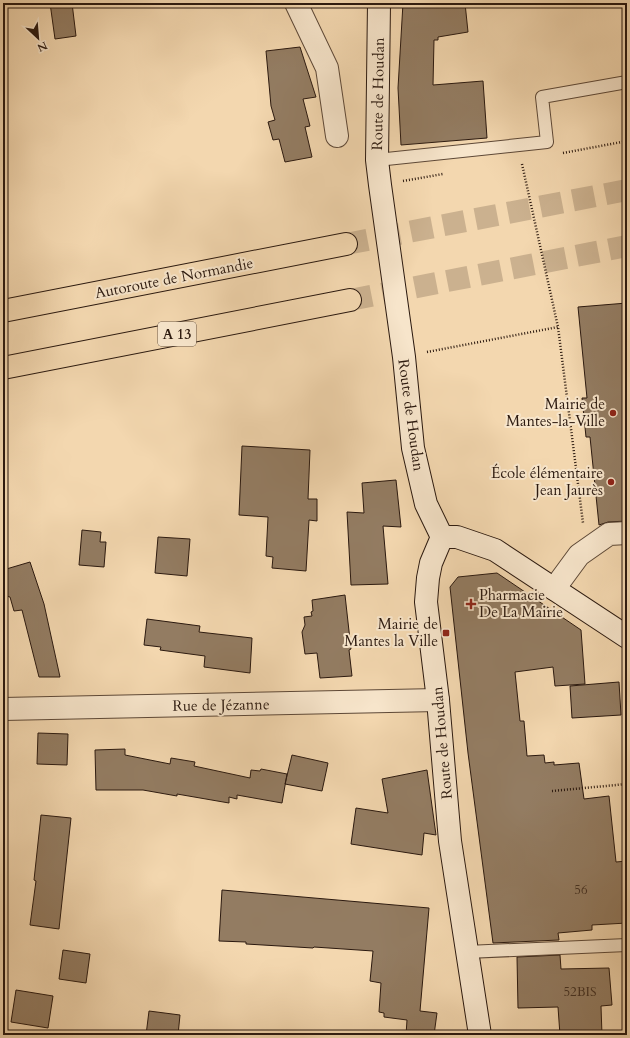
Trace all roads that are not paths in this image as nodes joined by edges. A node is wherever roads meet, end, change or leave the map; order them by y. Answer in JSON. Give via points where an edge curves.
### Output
{"nodes":[{"id":1,"x":296,"y":3,"type":"edge"},
{"id":2,"x":379,"y":3,"type":"edge"},
{"id":3,"x":627,"y":82,"type":"edge"},
{"id":4,"x":338,"y":136,"type":"dead end"},
{"id":5,"x":377,"y":160,"type":"junction"},
{"id":6,"x":346,"y":244,"type":"tunnel mouth"},
{"id":7,"x":350,"y":300,"type":"tunnel mouth"},
{"id":8,"x":3,"y":311,"type":"edge"},
{"id":9,"x":3,"y":368,"type":"edge"},
{"id":10,"x":627,"y":533,"type":"edge"},
{"id":11,"x":442,"y":537,"type":"junction"},
{"id":12,"x":554,"y":589,"type":"junction"},
{"id":13,"x":627,"y":637,"type":"edge"},
{"id":14,"x":438,"y":700,"type":"junction"},
{"id":15,"x":3,"y":709,"type":"edge"},
{"id":16,"x":627,"y":945,"type":"edge"},
{"id":17,"x":467,"y":952,"type":"junction"},
{"id":18,"x":480,"y":1035,"type":"edge"}],
"edges":[{"from":1,"to":4,"type":"main road","via":[[328,68]]},
{"from":2,"to":5,"type":"main road","name":"Route de Houdan"},
{"from":3,"to":5,"type":"lane","via":[[542,97],[546,142]]},
{"from":5,"to":11,"type":"main road","name":"Route de Houdan","via":[[404,357],[413,448],[426,504]]},
{"from":6,"to":8,"type":"highway","name":"Autoroute de Normandie"},
{"from":7,"to":9,"type":"highway","number":"A 13"},
{"from":10,"to":12,"type":"main road","via":[[609,534],[578,555]]},
{"from":11,"to":12,"type":"main road","via":[[457,537],[495,550]]},
{"from":11,"to":14,"type":"main road","name":"Route de Houdan","via":[[431,563],[426,602]]},
{"from":12,"to":13,"type":"main road"},
{"from":14,"to":15,"type":"main road","name":"Rue de Jézanne"},
{"from":14,"to":17,"type":"main road","name":"Route de Houdan","via":[[450,841]]},
{"from":16,"to":17,"type":"lane"},
{"from":17,"to":18,"type":"main road","name":"Route de Houdan"}]}
